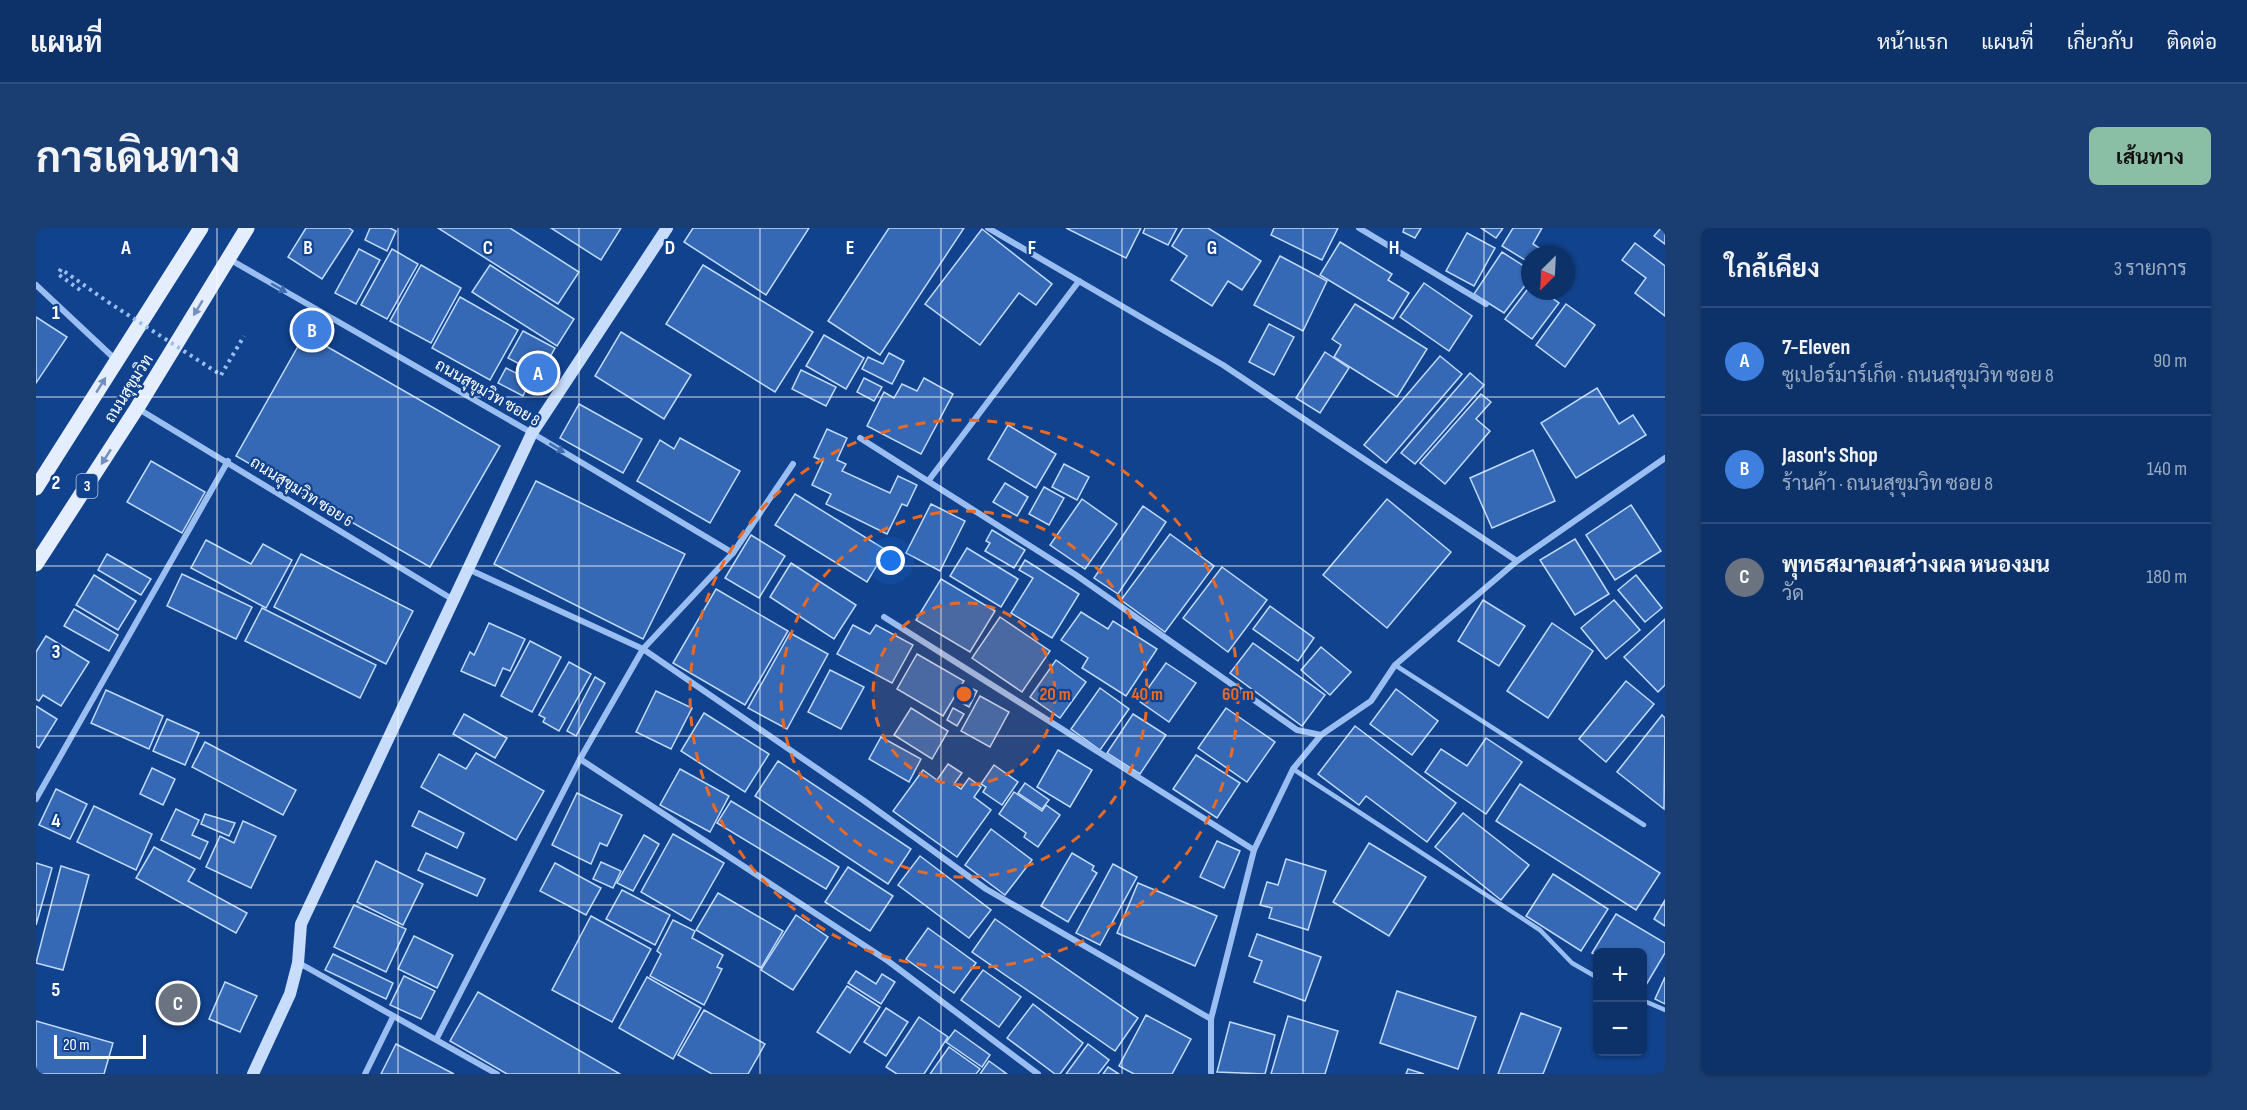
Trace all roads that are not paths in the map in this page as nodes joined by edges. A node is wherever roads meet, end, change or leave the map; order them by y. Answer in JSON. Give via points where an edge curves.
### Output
{"nodes":[{"id":1,"x":201,"y":228,"type":"edge"},
{"id":2,"x":247,"y":228,"type":"edge"},
{"id":3,"x":667,"y":228,"type":"edge"},
{"id":4,"x":988,"y":228,"type":"edge"},
{"id":5,"x":1359,"y":228,"type":"edge"},
{"id":6,"x":228,"y":258,"type":"junction"},
{"id":7,"x":1079,"y":281,"type":"junction"},
{"id":8,"x":36,"y":285,"type":"edge"},
{"id":9,"x":1486,"y":304,"type":"dead end"},
{"id":10,"x":117,"y":360,"type":"junction"},
{"id":11,"x":137,"y":408,"type":"junction"},
{"id":12,"x":532,"y":433,"type":"junction"},
{"id":13,"x":860,"y":438,"type":"dead end"},
{"id":14,"x":1665,"y":458,"type":"edge"},
{"id":15,"x":228,"y":462,"type":"junction"},
{"id":16,"x":792,"y":464,"type":"dead end"},
{"id":17,"x":929,"y":480,"type":"junction"},
{"id":18,"x":36,"y":488,"type":"edge"},
{"id":19,"x":733,"y":553,"type":"junction"},
{"id":20,"x":1517,"y":561,"type":"junction"},
{"id":21,"x":36,"y":564,"type":"edge"},
{"id":22,"x":468,"y":569,"type":"junction"},
{"id":23,"x":452,"y":599,"type":"junction"},
{"id":24,"x":884,"y":617,"type":"dead end"},
{"id":25,"x":643,"y":648,"type":"junction"},
{"id":26,"x":1395,"y":665,"type":"junction"},
{"id":27,"x":1321,"y":735,"type":"junction"},
{"id":28,"x":580,"y":759,"type":"junction"},
{"id":29,"x":1293,"y":769,"type":"junction"},
{"id":30,"x":36,"y":799,"type":"edge"},
{"id":31,"x":1644,"y":825,"type":"dead end"},
{"id":32,"x":1254,"y":850,"type":"junction"},
{"id":33,"x":298,"y":963,"type":"junction"},
{"id":34,"x":1593,"y":975,"type":"edge"},
{"id":35,"x":1647,"y":1002,"type":"edge"},
{"id":36,"x":1665,"y":1010,"type":"edge"},
{"id":37,"x":393,"y":1017,"type":"junction"},
{"id":38,"x":1211,"y":1019,"type":"junction"},
{"id":39,"x":437,"y":1038,"type":"junction"},
{"id":40,"x":253,"y":1074,"type":"edge"},
{"id":41,"x":365,"y":1074,"type":"edge"},
{"id":42,"x":497,"y":1074,"type":"edge"},
{"id":43,"x":1038,"y":1074,"type":"edge"},
{"id":44,"x":1210,"y":1074,"type":"edge"}],
"edges":[{"from":1,"to":10,"type":"main road","name":"ถนนสุขุมวิท"},
{"from":2,"to":6,"type":"main road","name":"ถนนสุขุมวิท","number":"3"},
{"from":3,"to":12,"type":"street"},
{"from":4,"to":7,"type":"street"},
{"from":5,"to":9,"type":"street"},
{"from":6,"to":11,"type":"main road","name":"ถนนสุขุมวิท","number":"3","one_way":true},
{"from":6,"to":12,"type":"street","name":"ถนนสุขุมวิท ซอย 8","one_way":true},
{"from":7,"to":17,"type":"street"},
{"from":7,"to":20,"type":"street","via":[[1223,365]]},
{"from":8,"to":10,"type":"street"},
{"from":18,"to":10,"type":"main road","name":"ถนนสุขุมวิท","one_way":true},
{"from":11,"to":15,"type":"street","name":"ถนนสุขุมวิท ซอย 6"},
{"from":11,"to":21,"type":"main road","name":"ถนนสุขุมวิท","number":"3","one_way":true},
{"from":12,"to":19,"type":"street","name":"ถนนสุขุมวิท ซอย 8","one_way":true},
{"from":12,"to":22,"type":"street"},
{"from":13,"to":17,"type":"street"},
{"from":14,"to":20,"type":"street"},
{"from":15,"to":23,"type":"street","name":"ถนนสุขุมวิท ซอย 6"},
{"from":15,"to":30,"type":"street"},
{"from":16,"to":19,"type":"street"},
{"from":17,"to":27,"type":"street","via":[[1076,575],[1297,730]]},
{"from":19,"to":25,"type":"street"},
{"from":20,"to":26,"type":"street"},
{"from":22,"to":23,"type":"street"},
{"from":22,"to":25,"type":"street"},
{"from":23,"to":33,"type":"street","via":[[301,924]]},
{"from":24,"to":32,"type":"street"},
{"from":25,"to":28,"type":"street"},
{"from":25,"to":38,"type":"street","via":[[986,889]]},
{"from":26,"to":27,"type":"street","via":[[1371,701]]},
{"from":26,"to":31,"type":"lane"},
{"from":27,"to":29,"type":"street"},
{"from":28,"to":39,"type":"street"},
{"from":28,"to":43,"type":"street","via":[[888,961]]},
{"from":29,"to":32,"type":"street"},
{"from":29,"to":34,"type":"lane","via":[[1540,930],[1572,963]]},
{"from":32,"to":38,"type":"street"},
{"from":33,"to":37,"type":"street"},
{"from":33,"to":40,"type":"street","via":[[290,994]]},
{"from":35,"to":36,"type":"lane"},
{"from":37,"to":39,"type":"street"},
{"from":37,"to":41,"type":"street"},
{"from":38,"to":44,"type":"street"},
{"from":39,"to":42,"type":"street"}]}
